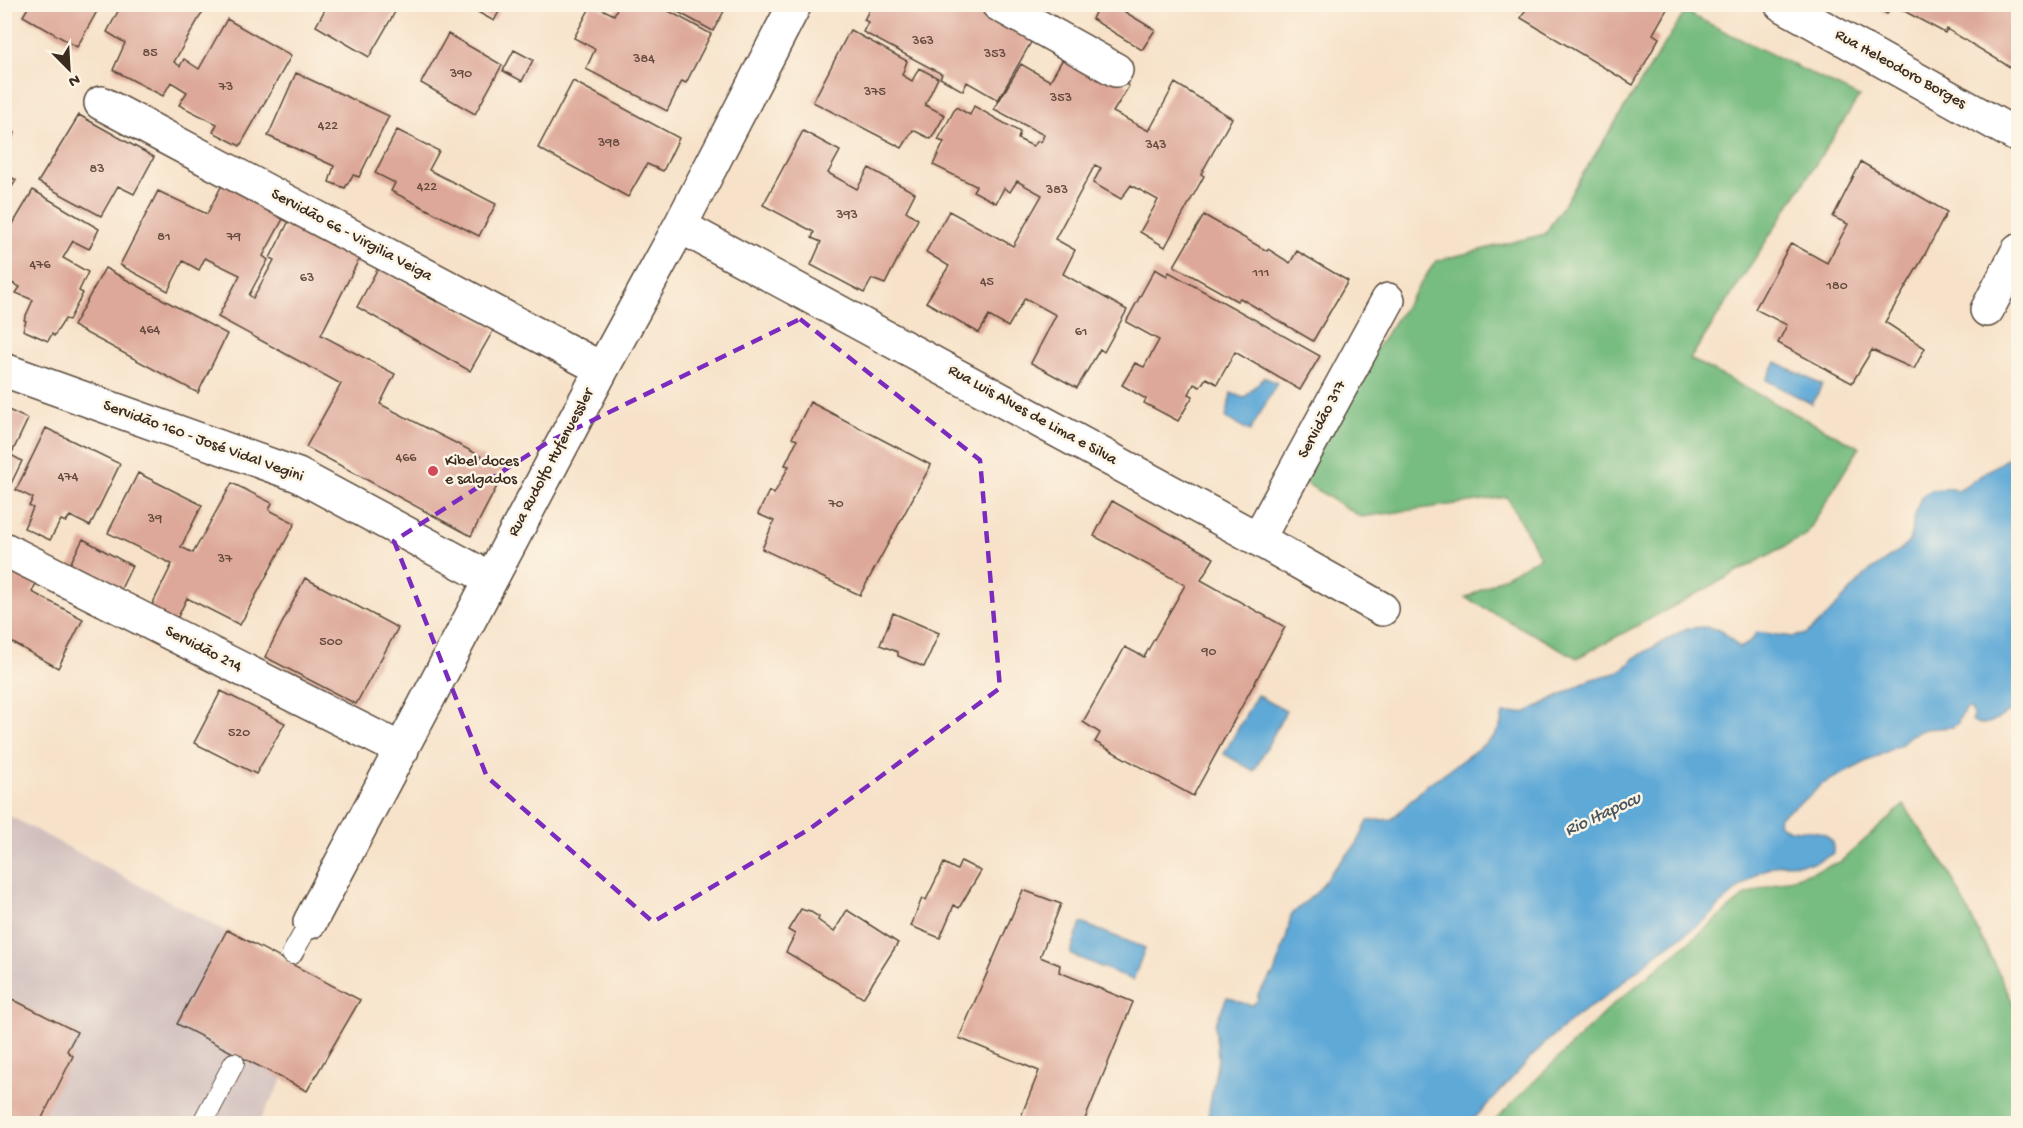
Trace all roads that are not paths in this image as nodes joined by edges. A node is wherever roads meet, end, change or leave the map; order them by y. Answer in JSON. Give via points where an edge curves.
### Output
{"nodes":[{"id":1,"x":795,"y":4,"type":"edge"},
{"id":2,"x":998,"y":4,"type":"edge"},
{"id":3,"x":1780,"y":4,"type":"edge"},
{"id":4,"x":1116,"y":70,"type":"dead end"},
{"id":5,"x":100,"y":103,"type":"dead end"},
{"id":6,"x":2019,"y":136,"type":"edge"},
{"id":7,"x":680,"y":226,"type":"junction"},
{"id":8,"x":2019,"y":251,"type":"edge"},
{"id":9,"x":1388,"y":300,"type":"dead end"},
{"id":10,"x":1987,"y":310,"type":"dead end"},
{"id":11,"x":602,"y":369,"type":"junction"},
{"id":12,"x":4,"y":370,"type":"edge"},
{"id":13,"x":1258,"y":539,"type":"junction"},
{"id":14,"x":4,"y":549,"type":"edge"},
{"id":15,"x":491,"y":579,"type":"junction"},
{"id":16,"x":1382,"y":609,"type":"dead end"},
{"id":17,"x":402,"y":750,"type":"junction"},
{"id":18,"x":310,"y":922,"type":"joint"},
{"id":19,"x":292,"y":954,"type":"dead end"},
{"id":20,"x":234,"y":1063,"type":"dead end"},
{"id":21,"x":202,"y":1124,"type":"edge"}],
"edges":[{"from":1,"to":7,"type":"street","name":"Rua Rudolfo Hufenuessler"},
{"from":2,"to":4,"type":"street"},
{"from":3,"to":6,"type":"street","name":"Rua Heleodoro Borges"},
{"from":5,"to":11,"type":"street","name":"Servidão 66 - Virgilia Veiga"},
{"from":7,"to":11,"type":"street","name":"Rua Rudolfo Hufenuessler"},
{"from":7,"to":13,"type":"street","name":"Rua Luis Alves de Lima e Silva"},
{"from":8,"to":10,"type":"street"},
{"from":9,"to":13,"type":"street","name":"Servidão 317"},
{"from":11,"to":15,"type":"street","name":"Rua Rudolfo Hufenuessler"},
{"from":12,"to":15,"type":"street","name":"Servidão 160 - José Vidal Vegini","via":[[298,475]]},
{"from":13,"to":16,"type":"street","name":"Rua Luis Alves de Lima e Silva"},
{"from":14,"to":17,"type":"street","name":"Servidão 214"},
{"from":15,"to":17,"type":"street","name":"Rua Rudolfo Hufenuessler"},
{"from":17,"to":18,"type":"street","name":"Rua Rudolfo Hufenuessler"},
{"from":18,"to":19,"type":"lane"},
{"from":20,"to":21,"type":"lane"}]}
